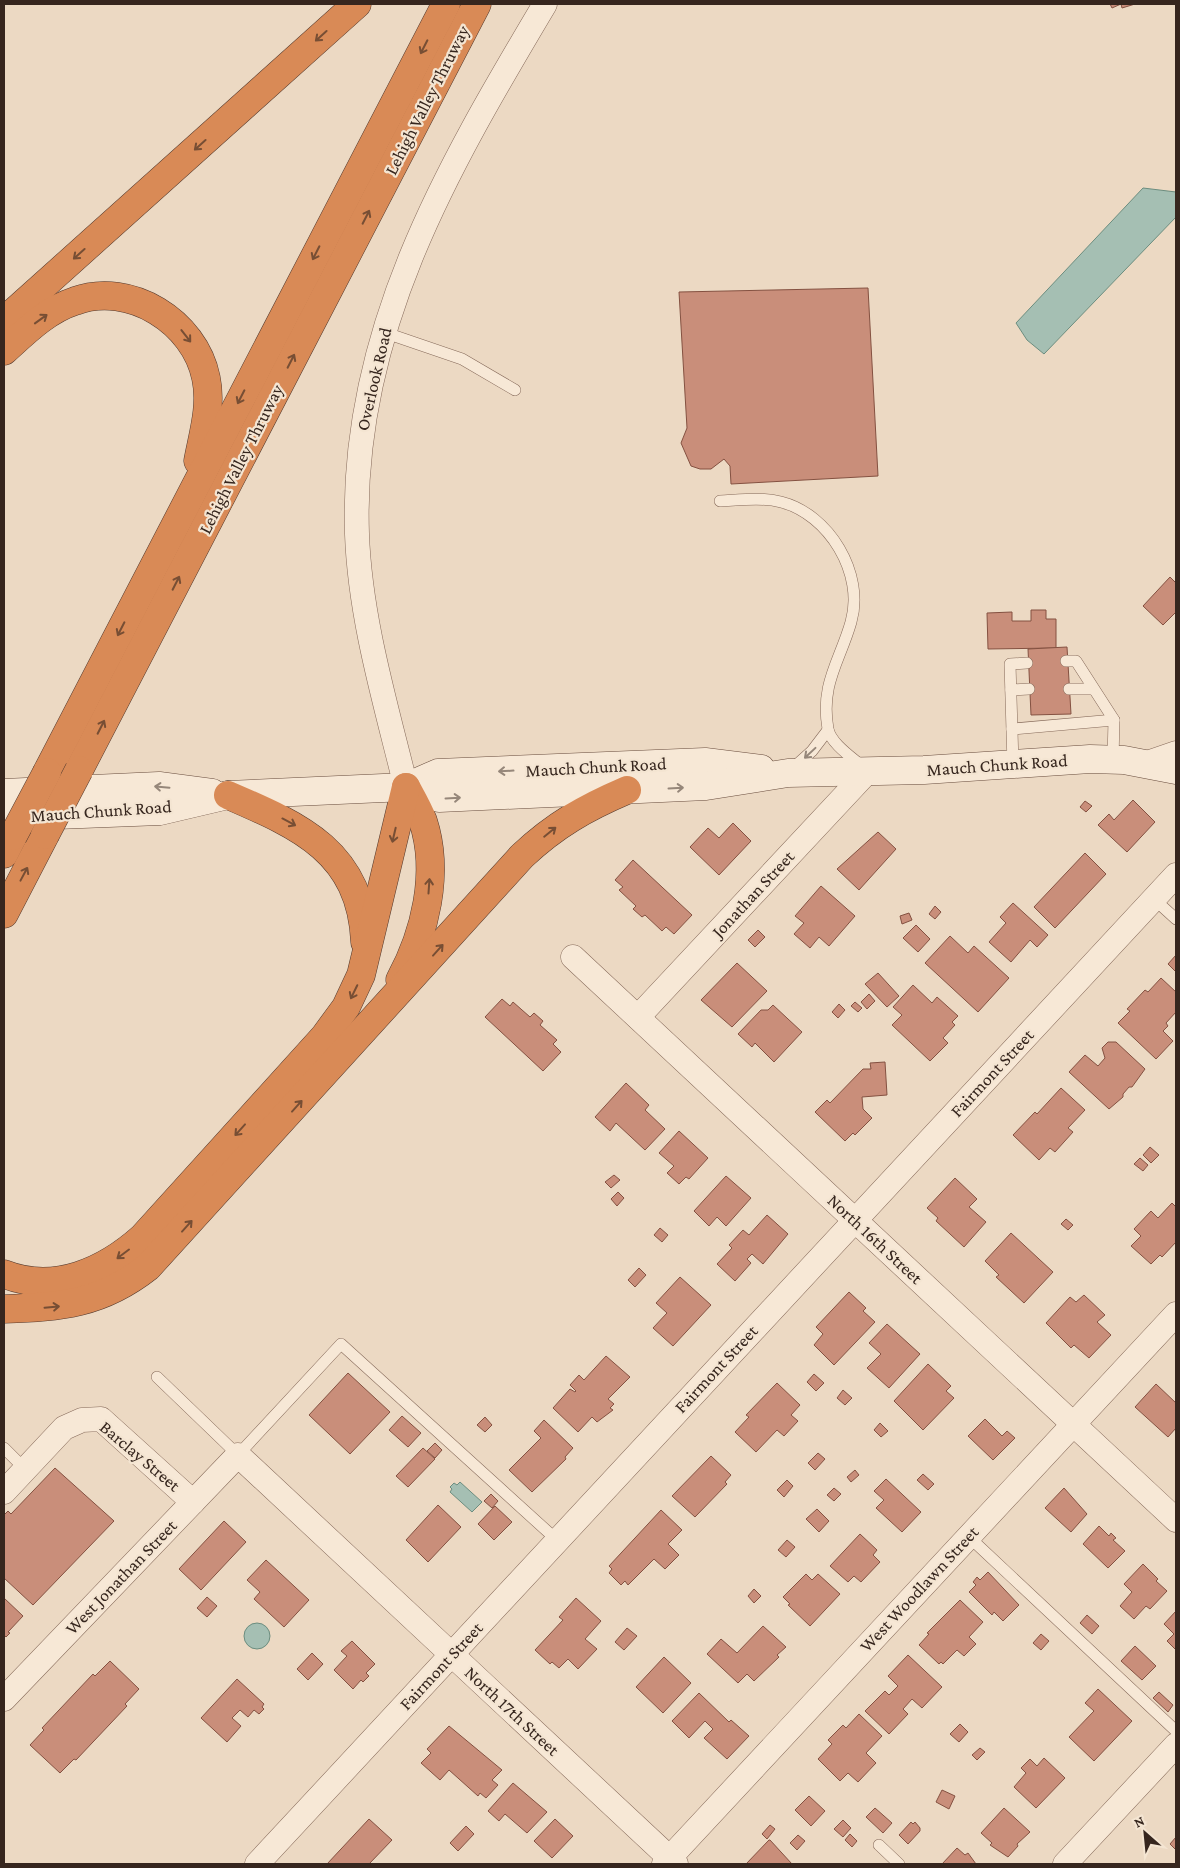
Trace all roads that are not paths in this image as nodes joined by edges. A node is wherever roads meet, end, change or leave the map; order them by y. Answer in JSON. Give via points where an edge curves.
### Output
{"nodes":[{"id":1,"x":357,"y":4,"type":"edge"},
{"id":2,"x":446,"y":4,"type":"edge"},
{"id":3,"x":477,"y":4,"type":"edge"},
{"id":4,"x":545,"y":4,"type":"edge"},
{"id":5,"x":4,"y":321,"type":"edge"},
{"id":6,"x":383,"y":332,"type":"junction"},
{"id":7,"x":4,"y":351,"type":"edge"},
{"id":8,"x":515,"y":390,"type":"dead end"},
{"id":9,"x":192,"y":492,"type":"junction"},
{"id":10,"x":720,"y":501,"type":"dead end"},
{"id":11,"x":1066,"y":661,"type":"dead end"},
{"id":12,"x":1027,"y":664,"type":"dead end"},
{"id":13,"x":1092,"y":688,"type":"junction"},
{"id":14,"x":1029,"y":689,"type":"dead end"},
{"id":15,"x":1069,"y":689,"type":"dead end"},
{"id":16,"x":1011,"y":690,"type":"junction"},
{"id":17,"x":1114,"y":720,"type":"junction"},
{"id":18,"x":1012,"y":728,"type":"junction"},
{"id":19,"x":828,"y":730,"type":"junction"},
{"id":20,"x":1176,"y":753,"type":"edge"},
{"id":21,"x":1113,"y":759,"type":"junction"},
{"id":22,"x":1147,"y":763,"type":"junction"},
{"id":23,"x":1013,"y":764,"type":"junction"},
{"id":24,"x":1176,"y":770,"type":"edge"},
{"id":25,"x":868,"y":771,"type":"junction"},
{"id":26,"x":788,"y":773,"type":"junction"},
{"id":27,"x":406,"y":787,"type":"junction"},
{"id":28,"x":627,"y":790,"type":"junction"},
{"id":29,"x":4,"y":793,"type":"edge"},
{"id":30,"x":228,"y":795,"type":"junction"},
{"id":31,"x":7,"y":836,"type":"edge"},
{"id":32,"x":1176,"y":876,"type":"edge"},
{"id":33,"x":1154,"y":899,"type":"junction"},
{"id":34,"x":4,"y":914,"type":"edge"},
{"id":35,"x":1176,"y":919,"type":"edge"},
{"id":36,"x":573,"y":957,"type":"dead end"},
{"id":37,"x":366,"y":960,"type":"junction"},
{"id":38,"x":382,"y":1012,"type":"junction"},
{"id":39,"x":638,"y":1017,"type":"junction"},
{"id":40,"x":854,"y":1220,"type":"junction"},
{"id":41,"x":4,"y":1274,"type":"edge"},
{"id":42,"x":4,"y":1309,"type":"edge"},
{"id":43,"x":1176,"y":1314,"type":"edge"},
{"id":44,"x":157,"y":1377,"type":"dead end"},
{"id":45,"x":1073,"y":1423,"type":"junction"},
{"id":46,"x":4,"y":1448,"type":"edge"},
{"id":47,"x":238,"y":1455,"type":"junction"},
{"id":48,"x":25,"y":1469,"type":"junction"},
{"id":49,"x":4,"y":1492,"type":"edge"},
{"id":50,"x":193,"y":1502,"type":"junction"},
{"id":51,"x":1176,"y":1520,"type":"edge"},
{"id":52,"x":968,"y":1536,"type":"junction"},
{"id":53,"x":558,"y":1541,"type":"junction"},
{"id":54,"x":452,"y":1654,"type":"junction"},
{"id":55,"x":4,"y":1699,"type":"edge"},
{"id":56,"x":1176,"y":1731,"type":"edge"},
{"id":57,"x":1176,"y":1745,"type":"edge"},
{"id":58,"x":878,"y":1845,"type":"dead end"},
{"id":59,"x":670,"y":1862,"type":"edge"},
{"id":60,"x":257,"y":1864,"type":"edge"},
{"id":61,"x":899,"y":1864,"type":"edge"},
{"id":62,"x":1065,"y":1864,"type":"edge"}],
"edges":[{"from":1,"to":5,"type":"highway","one_way":true},
{"from":2,"to":9,"type":"highway","name":"Lehigh Valley Thruway","one_way":true},
{"from":34,"to":3,"type":"highway","name":"Lehigh Valley Thruway","one_way":true,"bridge":true},
{"from":4,"to":6,"type":"street","name":"Overlook Road","via":[[432,208],[410,255]]},
{"from":6,"to":8,"type":"lane","via":[[462,359]]},
{"from":6,"to":27,"type":"street","name":"Overlook Road","via":[[364,411],[359,453],[357,536],[368,620]]},
{"from":7,"to":9,"type":"highway","one_way":true,"via":[[54,310],[89,297],[125,298],[150,307],[172,321],[197,352],[208,392]]},
{"from":9,"to":31,"type":"highway","name":"Lehigh Valley Thruway","one_way":true,"bridge":true,"via":[[47,772]]},
{"from":10,"to":19,"type":"lane","via":[[767,500],[797,508],[824,527],[844,559],[852,581],[854,604],[852,621],[829,684]]},
{"from":11,"to":13,"type":"lane","via":[[1076,661]]},
{"from":12,"to":16,"type":"lane","via":[[1010,664]]},
{"from":13,"to":15,"type":"lane"},
{"from":13,"to":17,"type":"lane"},
{"from":14,"to":16,"type":"lane"},
{"from":16,"to":18,"type":"lane"},
{"from":17,"to":18,"type":"lane"},
{"from":17,"to":21,"type":"lane"},
{"from":18,"to":23,"type":"lane"},
{"from":19,"to":25,"type":"lane","via":[[844,750]]},
{"from":19,"to":26,"type":"lane","one_way":true,"via":[[812,751]]},
{"from":20,"to":22,"type":"street","name":"Mauch Chunk Road"},
{"from":21,"to":22,"type":"main road","name":"Mauch Chunk Road"},
{"from":21,"to":23,"type":"main road","name":"Mauch Chunk Road"},
{"from":22,"to":24,"type":"main road","name":"Mauch Chunk Road"},
{"from":23,"to":25,"type":"main road","name":"Mauch Chunk Road"},
{"from":25,"to":26,"type":"main road","name":"Mauch Chunk Road"},
{"from":25,"to":39,"type":"street","name":"Jonathan Street"},
{"from":26,"to":27,"type":"main road","name":"Mauch Chunk Road","one_way":true,"via":[[705,762],[438,773]]},
{"from":28,"to":26,"type":"main road","name":"Mauch Chunk Road","one_way":true,"via":[[706,786]]},
{"from":27,"to":28,"type":"main road","name":"Mauch Chunk Road","one_way":true,"via":[[439,798]]},
{"from":27,"to":30,"type":"main road","name":"Mauch Chunk Road"},
{"from":27,"to":37,"type":"highway","one_way":true},
{"from":38,"to":27,"type":"highway","one_way":true,"via":[[414,952],[428,898],[427,839],[423,821]]},
{"from":38,"to":28,"type":"highway","one_way":true,"via":[[522,856],[550,831],[580,811]]},
{"from":30,"to":29,"type":"main road","name":"Mauch Chunk Road","one_way":true,"via":[[159,786]]},
{"from":30,"to":31,"type":"main road","name":"Mauch Chunk Road","via":[[160,811]]},
{"from":30,"to":37,"type":"highway","one_way":true,"via":[[296,826],[325,848],[338,863],[362,914]]},
{"from":32,"to":33,"type":"street","name":"Fairmont Street"},
{"from":33,"to":35,"type":"lane"},
{"from":33,"to":40,"type":"street","name":"Fairmont Street"},
{"from":36,"to":39,"type":"street","name":"North 16th Street"},
{"from":37,"to":41,"type":"highway","one_way":true,"via":[[355,991],[324,1037],[131,1248],[100,1268],[65,1280],[37,1281]]},
{"from":42,"to":38,"type":"highway","one_way":true,"via":[[70,1305],[103,1295],[134,1278],[161,1255]]},
{"from":39,"to":40,"type":"street","name":"North 16th Street"},
{"from":40,"to":45,"type":"street","name":"North 16th Street"},
{"from":40,"to":53,"type":"street","name":"Fairmont Street"},
{"from":43,"to":45,"type":"street","name":"West Woodlawn Street"},
{"from":44,"to":47,"type":"lane"},
{"from":45,"to":51,"type":"street","name":"North 16th Street"},
{"from":45,"to":52,"type":"street","name":"West Woodlawn Street"},
{"from":46,"to":48,"type":"lane"},
{"from":47,"to":50,"type":"street","name":"West Jonathan Street"},
{"from":47,"to":53,"type":"lane","via":[[341,1344]]},
{"from":47,"to":54,"type":"street","name":"North 17th Street"},
{"from":48,"to":49,"type":"street"},
{"from":48,"to":50,"type":"street","name":"Barclay Street","via":[[64,1428],[82,1420],[100,1419]]},
{"from":50,"to":55,"type":"street","name":"West Jonathan Street"},
{"from":52,"to":56,"type":"lane"},
{"from":52,"to":59,"type":"street","name":"West Woodlawn Street"},
{"from":53,"to":54,"type":"street","name":"Fairmont Street"},
{"from":54,"to":59,"type":"street","name":"North 17th Street"},
{"from":54,"to":60,"type":"street","name":"Fairmont Street"},
{"from":57,"to":62,"type":"street"},
{"from":58,"to":61,"type":"lane"}]}
